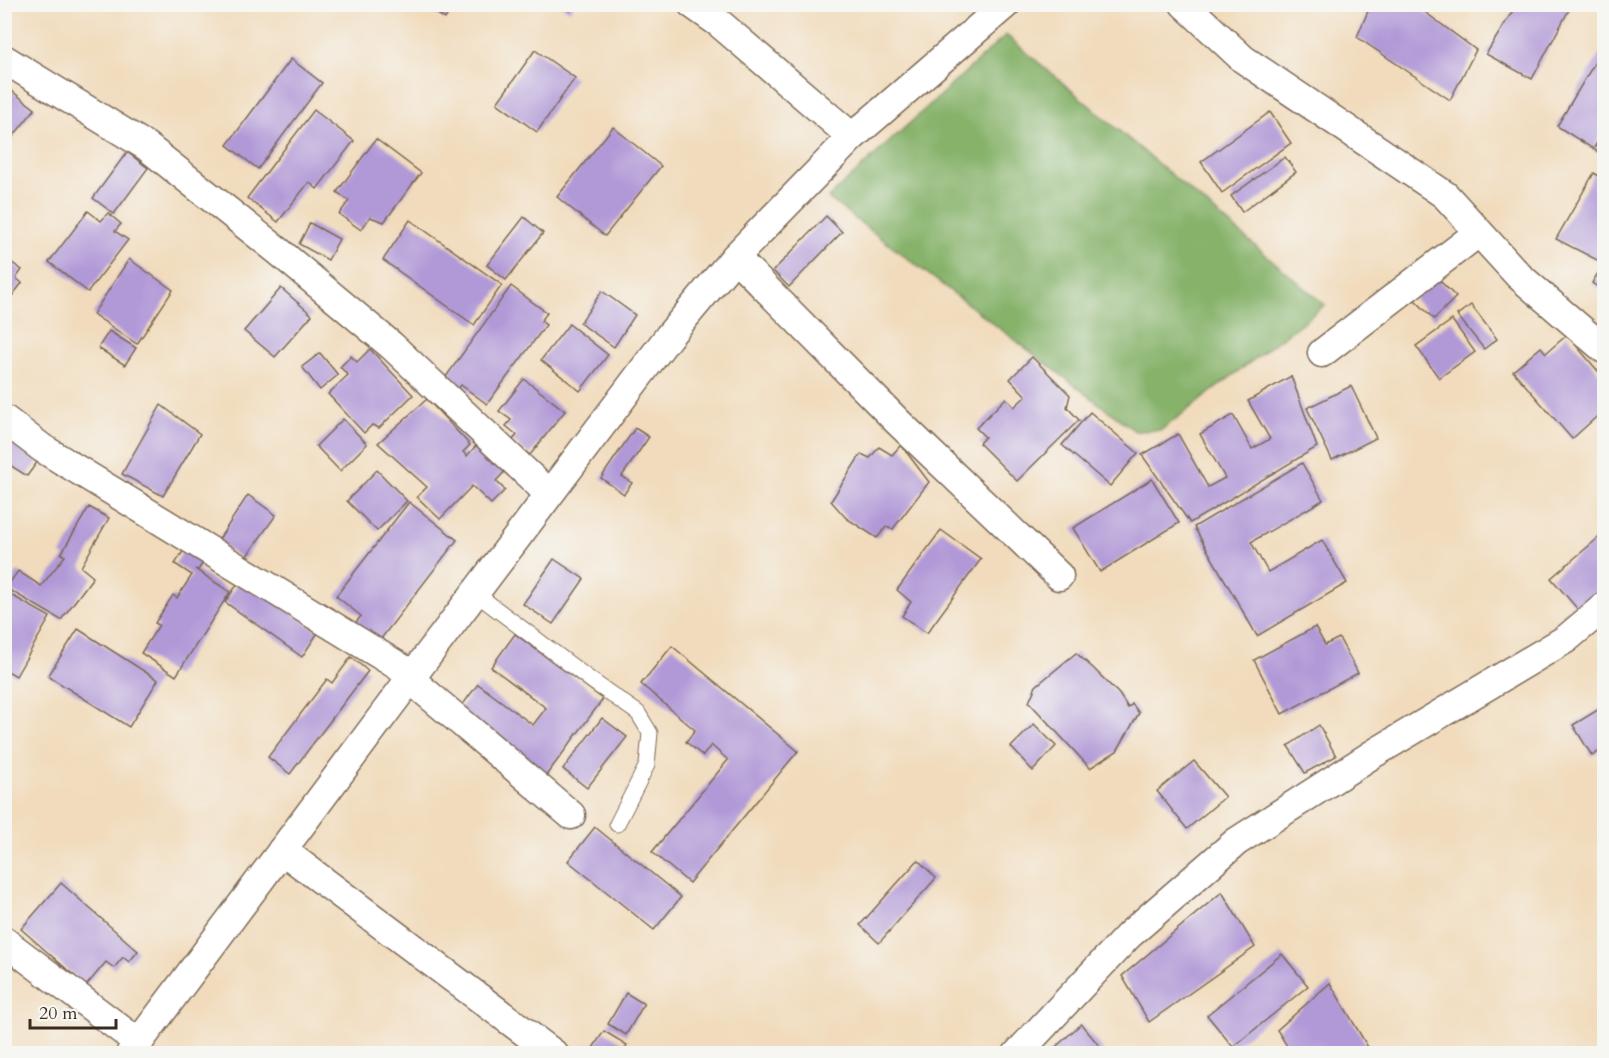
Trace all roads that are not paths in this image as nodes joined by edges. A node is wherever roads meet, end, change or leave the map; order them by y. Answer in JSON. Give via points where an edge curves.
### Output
{"nodes":[{"id":1,"x":692,"y":4,"type":"edge"},
{"id":2,"x":1006,"y":4,"type":"edge"},
{"id":3,"x":1184,"y":4,"type":"edge"},
{"id":4,"x":4,"y":59,"type":"edge"},
{"id":5,"x":852,"y":137,"type":"junction"},
{"id":6,"x":1478,"y":233,"type":"junction"},
{"id":7,"x":735,"y":257,"type":"junction"},
{"id":8,"x":1605,"y":349,"type":"edge"},
{"id":9,"x":1322,"y":353,"type":"dead end"},
{"id":10,"x":4,"y":419,"type":"edge"},
{"id":11,"x":549,"y":494,"type":"junction"},
{"id":12,"x":1059,"y":576,"type":"dead end"},
{"id":13,"x":475,"y":593,"type":"junction"},
{"id":14,"x":1605,"y":607,"type":"edge"},
{"id":15,"x":412,"y":677,"type":"junction"},
{"id":16,"x":571,"y":815,"type":"dead end"},
{"id":17,"x":617,"y":824,"type":"dead end"},
{"id":18,"x":282,"y":850,"type":"junction"},
{"id":19,"x":4,"y":941,"type":"edge"},
{"id":20,"x":135,"y":1048,"type":"edge"},
{"id":21,"x":554,"y":1053,"type":"edge"},
{"id":22,"x":1017,"y":1053,"type":"edge"}],
"edges":[{"from":1,"to":5,"type":"street"},
{"from":2,"to":5,"type":"street"},
{"from":3,"to":6,"type":"street","via":[[1243,59],[1444,195]]},
{"from":4,"to":11,"type":"street","via":[[146,146],[278,250],[392,346]]},
{"from":5,"to":7,"type":"street"},
{"from":6,"to":8,"type":"street","via":[[1519,276]]},
{"from":6,"to":9,"type":"street"},
{"from":7,"to":11,"type":"street","via":[[669,336]]},
{"from":7,"to":12,"type":"street","via":[[898,422]]},
{"from":10,"to":15,"type":"street","via":[[42,448]]},
{"from":11,"to":13,"type":"street"},
{"from":13,"to":15,"type":"street"},
{"from":13,"to":17,"type":"lane","via":[[638,713],[650,733],[647,765]]},
{"from":14,"to":22,"type":"street","via":[[1566,639],[1373,754],[1236,842],[1130,935]]},
{"from":15,"to":16,"type":"street"},
{"from":15,"to":18,"type":"street"},
{"from":18,"to":20,"type":"street"},
{"from":18,"to":21,"type":"street"},
{"from":19,"to":20,"type":"street"}]}
